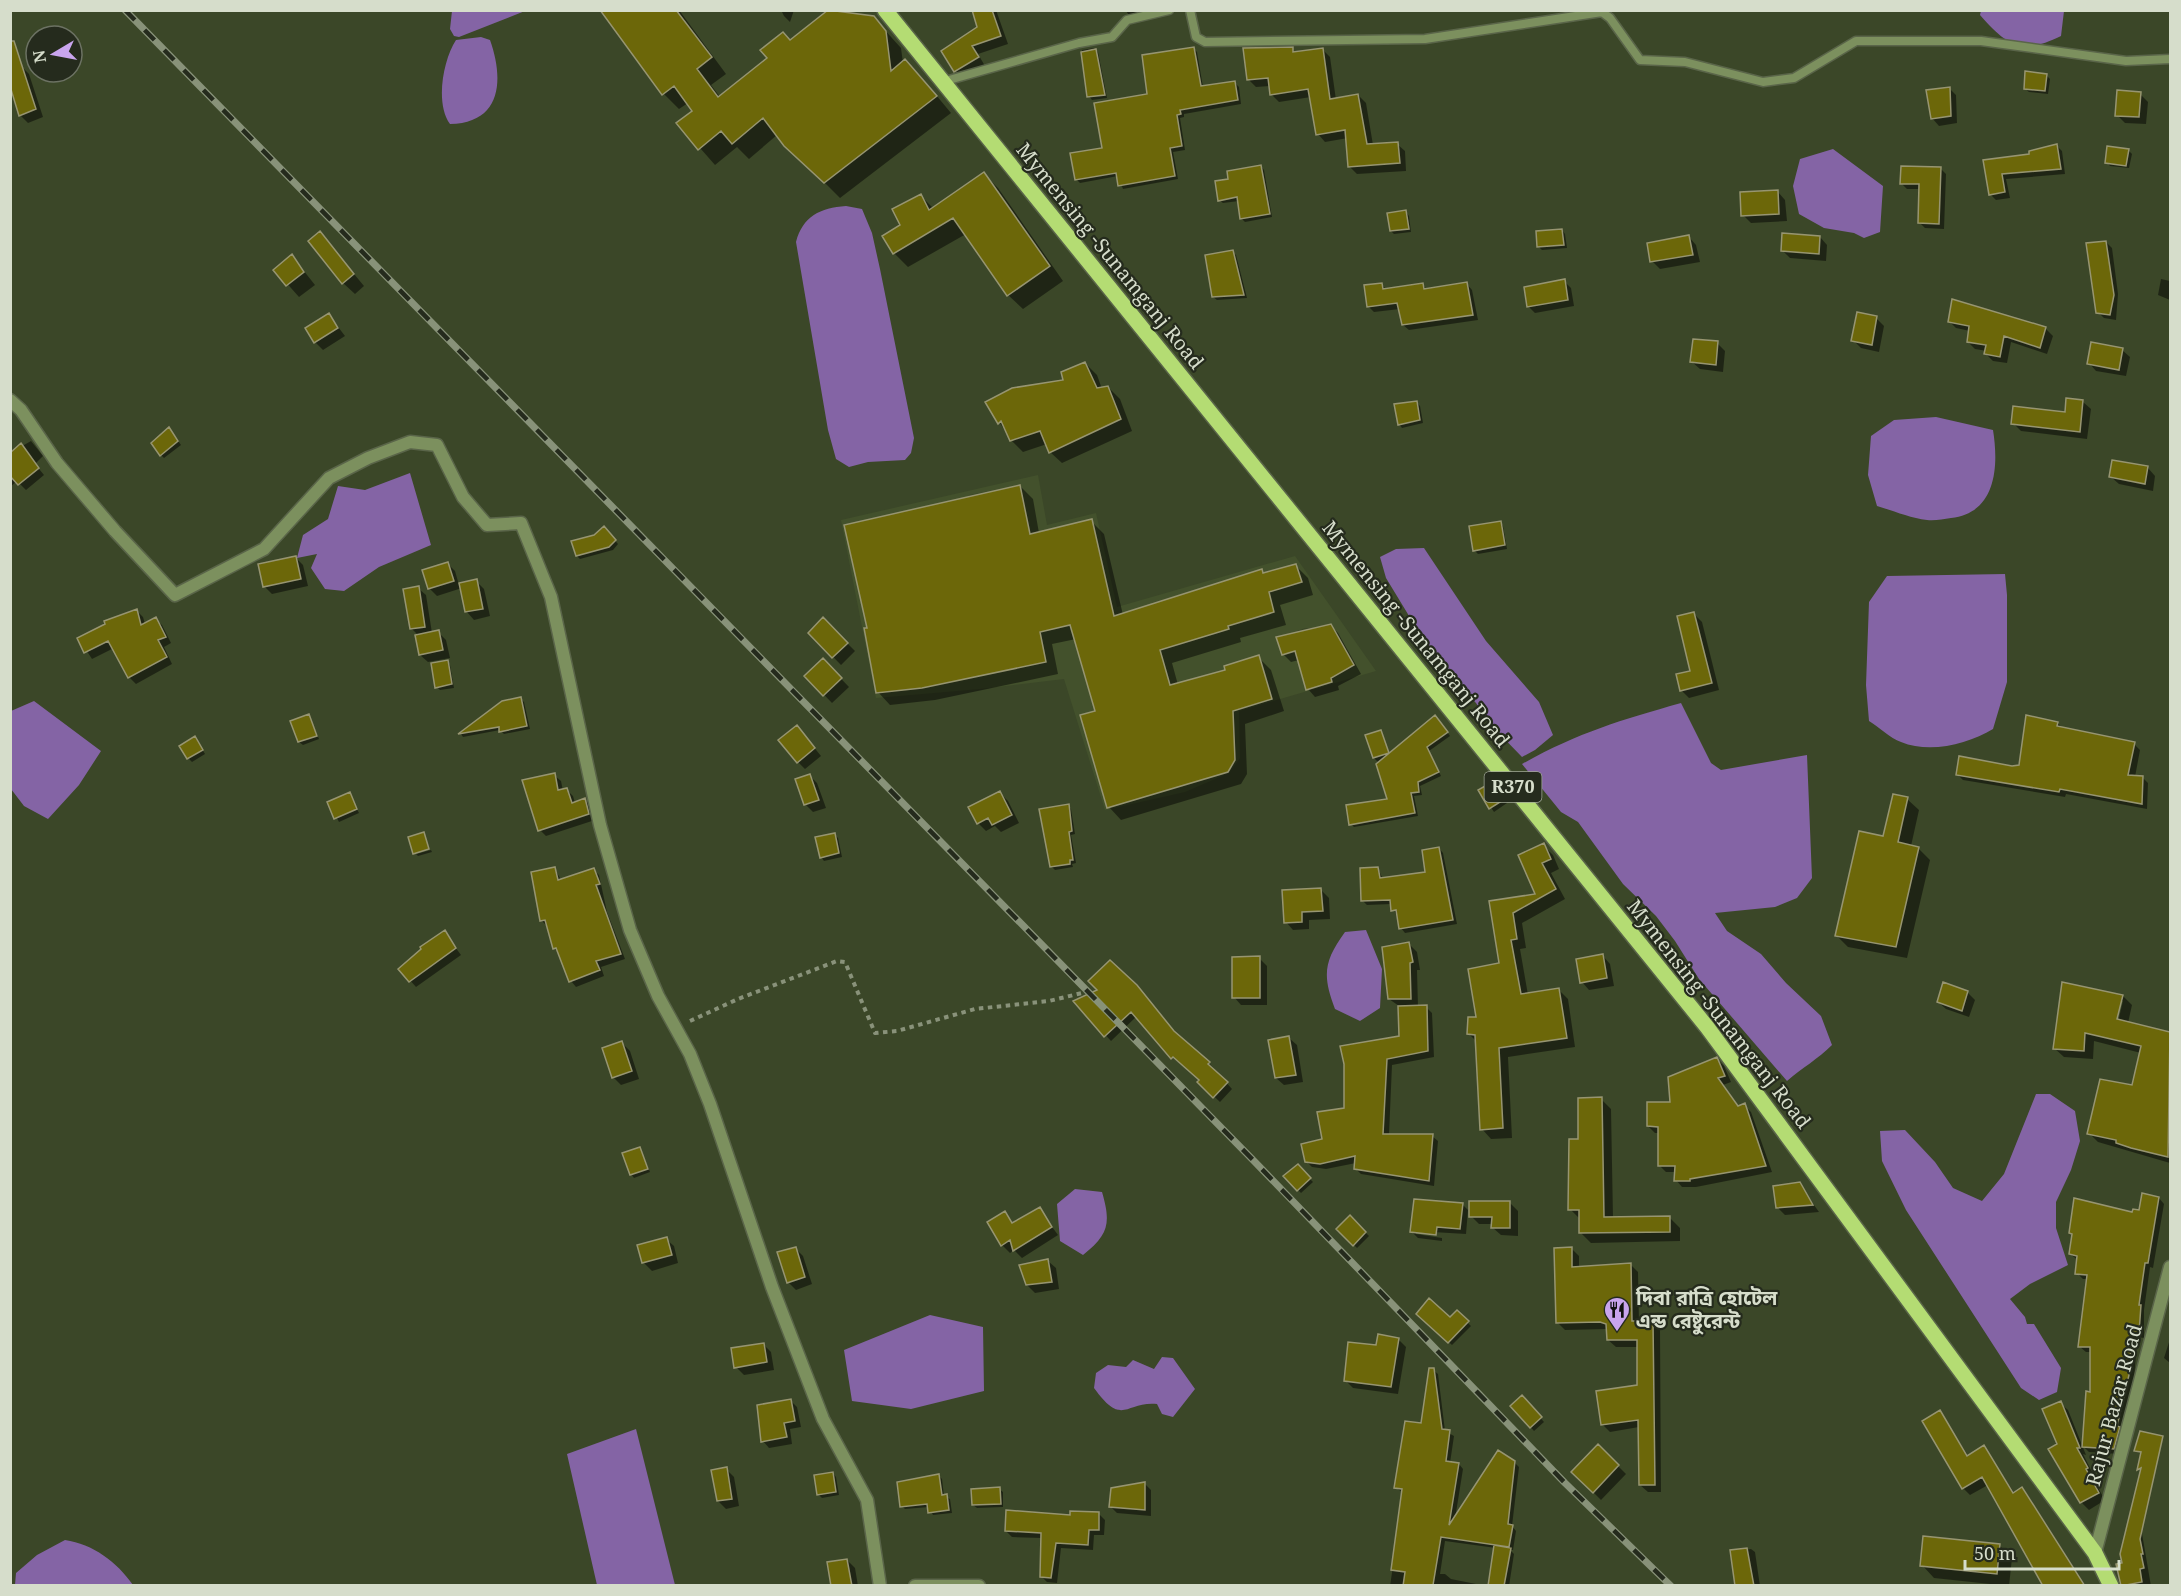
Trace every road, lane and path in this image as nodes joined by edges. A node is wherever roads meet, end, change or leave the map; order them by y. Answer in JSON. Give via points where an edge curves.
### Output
{"nodes":[{"id":1,"x":885,"y":10,"type":"edge"},
{"id":2,"x":1169,"y":10,"type":"edge"},
{"id":3,"x":1190,"y":10,"type":"edge"},
{"id":4,"x":2170,"y":59,"type":"edge"},
{"id":5,"x":942,"y":82,"type":"junction"},
{"id":6,"x":10,"y":400,"type":"edge"},
{"id":7,"x":1082,"y":993,"type":"dead end"},
{"id":8,"x":676,"y":1028,"type":"junction"},
{"id":9,"x":2170,"y":1267,"type":"edge"},
{"id":10,"x":2095,"y":1553,"type":"junction"},
{"id":11,"x":880,"y":1586,"type":"edge"},
{"id":12,"x":915,"y":1586,"type":"edge"},
{"id":13,"x":979,"y":1586,"type":"edge"},
{"id":14,"x":2111,"y":1586,"type":"edge"}],
"edges":[{"from":1,"to":5,"type":"main road","name":"Mymensing -Sunamganj Road","number":"R370"},
{"from":2,"to":5,"type":"lane","via":[[1127,20],[1112,37]]},
{"from":3,"to":4,"type":"lane","via":[[1196,37],[1205,42],[1425,39],[1602,12],[1640,60],[1685,62],[1763,82],[1794,78],[1856,41],[1981,40],[2126,61]]},
{"from":5,"to":10,"type":"main road","name":"Mymensing -Sunamganj Road","number":"R370","via":[[1707,1027]]},
{"from":6,"to":8,"type":"street","via":[[57,463],[175,595],[264,549],[329,478],[410,442],[437,445],[463,497],[487,525],[521,523],[551,597],[600,825],[630,930]]},
{"from":7,"to":8,"type":"path","via":[[1049,1001],[975,1009],[879,1034],[871,1029],[844,962],[837,961]]},
{"from":8,"to":11,"type":"street","via":[[710,1104],[772,1287],[824,1419],[867,1500]]},
{"from":9,"to":10,"type":"street","name":"Rajur Bazar Road"},
{"from":10,"to":14,"type":"main road","name":"Mymensing -Sunamganj Road","number":"R370"},
{"from":12,"to":13,"type":"street"}]}
